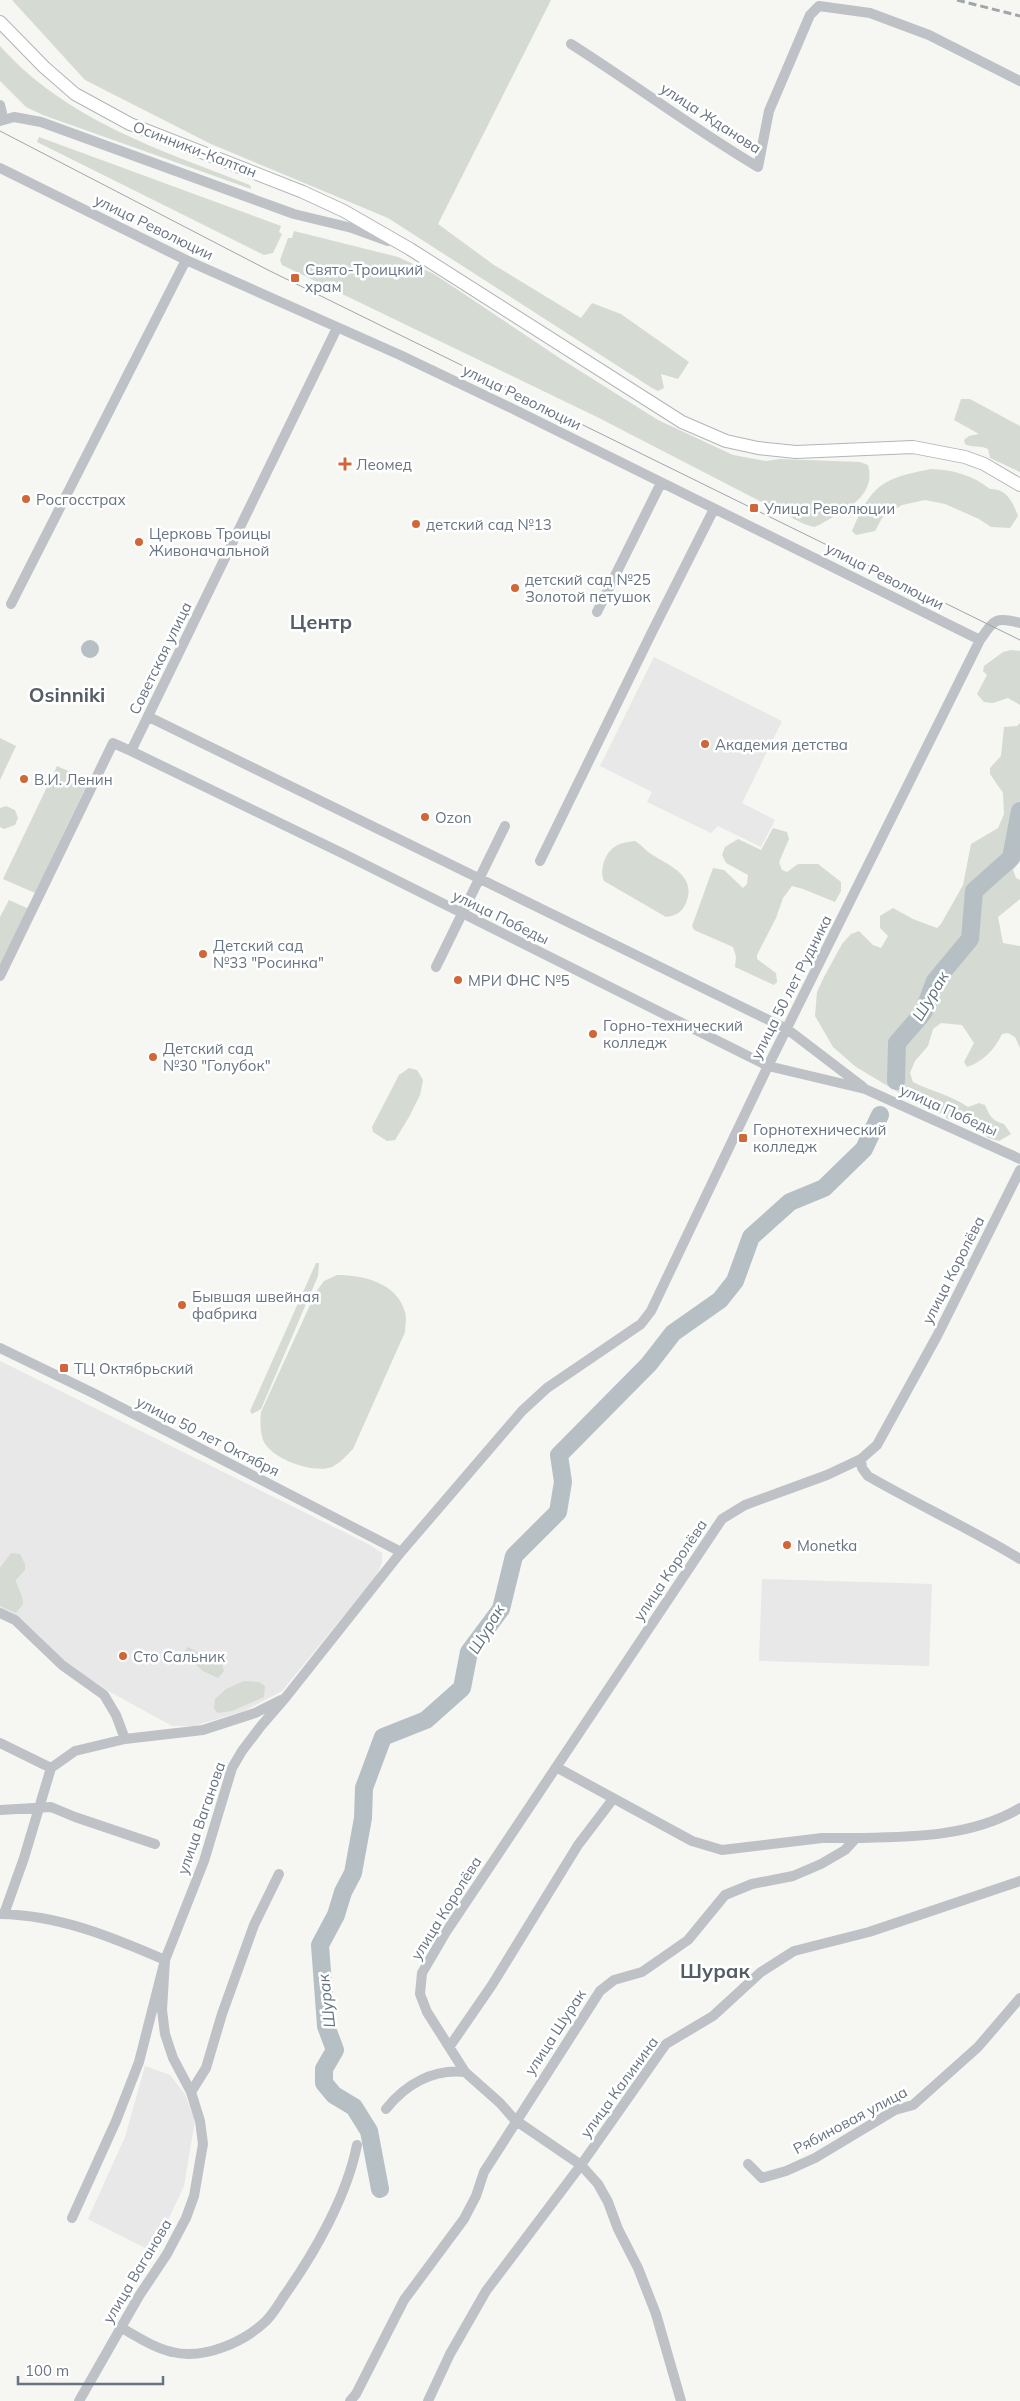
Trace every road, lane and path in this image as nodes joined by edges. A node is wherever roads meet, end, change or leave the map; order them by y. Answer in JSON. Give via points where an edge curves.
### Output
{"nodes":[{"id":1,"x":0,"y":22,"type":"edge"},
{"id":2,"x":571,"y":44,"type":"dead end"},
{"id":3,"x":1020,"y":81,"type":"edge"},
{"id":4,"x":0,"y":105,"type":"edge"},
{"id":5,"x":0,"y":120,"type":"edge"},
{"id":6,"x":0,"y":168,"type":"edge"},
{"id":7,"x":410,"y":249,"type":"junction"},
{"id":8,"x":186,"y":260,"type":"junction"},
{"id":9,"x":337,"y":328,"type":"junction"},
{"id":10,"x":1003,"y":476,"type":"junction"},
{"id":11,"x":661,"y":483,"type":"junction"},
{"id":12,"x":1020,"y":486,"type":"edge"},
{"id":13,"x":1020,"y":495,"type":"edge"},
{"id":14,"x":714,"y":509,"type":"junction"},
{"id":15,"x":11,"y":604,"type":"dead end"},
{"id":16,"x":597,"y":612,"type":"dead end"},
{"id":17,"x":1020,"y":623,"type":"edge"},
{"id":18,"x":980,"y":640,"type":"junction"},
{"id":19,"x":148,"y":716,"type":"junction"},
{"id":20,"x":131,"y":751,"type":"junction"},
{"id":21,"x":505,"y":826,"type":"dead end"},
{"id":22,"x":540,"y":861,"type":"dead end"},
{"id":23,"x":480,"y":879,"type":"junction"},
{"id":24,"x":462,"y":914,"type":"junction"},
{"id":25,"x":436,"y":967,"type":"dead end"},
{"id":26,"x":0,"y":976,"type":"edge"},
{"id":27,"x":786,"y":1029,"type":"junction"},
{"id":28,"x":768,"y":1066,"type":"junction"},
{"id":29,"x":866,"y":1089,"type":"junction"},
{"id":30,"x":1020,"y":1159,"type":"edge"},
{"id":31,"x":1020,"y":1170,"type":"edge"},
{"id":32,"x":0,"y":1348,"type":"edge"},
{"id":33,"x":861,"y":1459,"type":"junction"},
{"id":34,"x":401,"y":1552,"type":"junction"},
{"id":35,"x":1020,"y":1559,"type":"edge"},
{"id":36,"x":0,"y":1613,"type":"edge"},
{"id":37,"x":286,"y":1697,"type":"junction"},
{"id":38,"x":126,"y":1739,"type":"junction"},
{"id":39,"x":0,"y":1743,"type":"edge"},
{"id":40,"x":51,"y":1768,"type":"junction"},
{"id":41,"x":556,"y":1768,"type":"junction"},
{"id":42,"x":613,"y":1799,"type":"junction"},
{"id":43,"x":1020,"y":1808,"type":"edge"},
{"id":44,"x":37,"y":1809,"type":"junction"},
{"id":45,"x":0,"y":1810,"type":"edge"},
{"id":46,"x":856,"y":1838,"type":"junction"},
{"id":47,"x":155,"y":1844,"type":"dead end"},
{"id":48,"x":279,"y":1874,"type":"dead end"},
{"id":49,"x":1020,"y":1881,"type":"edge"},
{"id":50,"x":2,"y":1914,"type":"edge"},
{"id":51,"x":165,"y":1960,"type":"junction"},
{"id":52,"x":1020,"y":1998,"type":"edge"},
{"id":53,"x":450,"y":2046,"type":"junction"},
{"id":54,"x":465,"y":2072,"type":"junction"},
{"id":55,"x":191,"y":2092,"type":"junction"},
{"id":56,"x":386,"y":2109,"type":"dead end"},
{"id":57,"x":515,"y":2120,"type":"junction"},
{"id":58,"x":357,"y":2145,"type":"dead end"},
{"id":59,"x":748,"y":2164,"type":"dead end"},
{"id":60,"x":580,"y":2165,"type":"junction"},
{"id":61,"x":72,"y":2218,"type":"dead end"},
{"id":62,"x":120,"y":2327,"type":"junction"},
{"id":63,"x":79,"y":2401,"type":"edge"},
{"id":64,"x":350,"y":2401,"type":"edge"},
{"id":65,"x":428,"y":2401,"type":"edge"},
{"id":66,"x":681,"y":2401,"type":"edge"}],
"edges":[{"from":1,"to":7,"type":"main road","name":"Осинники-Калтан","via":[[75,94],[130,124],[303,192],[344,211]]},
{"from":2,"to":3,"type":"street","name":"улица Жданова","via":[[758,167],[769,111],[810,16],[819,6],[870,13],[929,35]]},
{"from":4,"to":5,"type":"street"},
{"from":5,"to":7,"type":"street","via":[[14,117],[41,122],[294,214],[352,228]]},
{"from":6,"to":8,"type":"street","name":"улица Революции"},
{"from":7,"to":10,"type":"main road","name":"Осинники-Калтан","via":[[682,422],[726,441],[796,452],[913,447],[965,457]]},
{"from":8,"to":9,"type":"street","name":"улица Революции"},
{"from":8,"to":15,"type":"street"},
{"from":9,"to":11,"type":"street","name":"улица Революции","via":[[509,407]]},
{"from":9,"to":19,"type":"street","name":"Советская улица"},
{"from":10,"to":12,"type":"main road","name":"Осинники-Калтан"},
{"from":10,"to":13,"type":"main road"},
{"from":11,"to":14,"type":"street","name":"улица Революции"},
{"from":11,"to":16,"type":"street"},
{"from":14,"to":18,"type":"street","name":"улица Революции"},
{"from":14,"to":22,"type":"street"},
{"from":17,"to":18,"type":"street","via":[[1003,618],[994,621]]},
{"from":18,"to":27,"type":"street","name":"улица 50 лет Рудника"},
{"from":19,"to":20,"type":"street","name":"Советская улица"},
{"from":19,"to":23,"type":"street","name":"улица Победы"},
{"from":20,"to":24,"type":"street","name":"улица Победы"},
{"from":20,"to":26,"type":"street","via":[[113,743]]},
{"from":21,"to":23,"type":"street"},
{"from":23,"to":24,"type":"street"},
{"from":23,"to":27,"type":"street","name":"улица Победы"},
{"from":24,"to":25,"type":"street"},
{"from":24,"to":28,"type":"street","name":"улица Победы"},
{"from":27,"to":28,"type":"street","name":"улица 50 лет Рудника"},
{"from":27,"to":29,"type":"street","name":"улица Победы"},
{"from":28,"to":29,"type":"street","name":"улица Победы"},
{"from":28,"to":34,"type":"street","name":"улица 50 лет Рудника","via":[[651,1311],[641,1324],[546,1388],[522,1411]]},
{"from":29,"to":30,"type":"street","name":"улица Победы"},
{"from":31,"to":33,"type":"street","name":"улица Королёва","via":[[885,1433]]},
{"from":32,"to":34,"type":"street","name":"улица 50 лет Октября"},
{"from":33,"to":35,"type":"street","via":[[862,1468],[868,1476]]},
{"from":33,"to":41,"type":"street","name":"улица Королёва","via":[[813,1481],[744,1505],[722,1519]]},
{"from":34,"to":37,"type":"street","name":"улица Ваганова"},
{"from":36,"to":38,"type":"street","via":[[15,1620],[62,1665],[104,1695]]},
{"from":37,"to":38,"type":"street","via":[[255,1713],[203,1730]]},
{"from":37,"to":51,"type":"street","name":"улица Ваганова","via":[[242,1750],[232,1768],[204,1861]]},
{"from":38,"to":40,"type":"street","via":[[76,1751]]},
{"from":39,"to":40,"type":"street"},
{"from":40,"to":44,"type":"street"},
{"from":41,"to":42,"type":"street"},
{"from":41,"to":53,"type":"street","name":"улица Королёва","via":[[422,1973],[420,1994],[427,2012]]},
{"from":42,"to":46,"type":"street","via":[[692,1841],[722,1850],[822,1838]]},
{"from":42,"to":53,"type":"street","via":[[578,1845],[492,1985]]},
{"from":43,"to":46,"type":"street","via":[[983,1824],[926,1837]]},
{"from":44,"to":45,"type":"street"},
{"from":44,"to":47,"type":"street","via":[[51,1807]]},
{"from":44,"to":50,"type":"street","via":[[24,1858]]},
{"from":46,"to":57,"type":"street","name":"улица Шурак","via":[[845,1850],[821,1864],[793,1876],[752,1884],[725,1895],[688,1940],[642,1972],[614,1980],[606,1986]]},
{"from":48,"to":55,"type":"street","via":[[254,1926],[206,2068]]},
{"from":49,"to":60,"type":"street","name":"улица Калинина","via":[[869,1932],[794,1950],[761,1972],[713,2016],[666,2044]]},
{"from":50,"to":51,"type":"street","via":[[63,1921]]},
{"from":51,"to":55,"type":"street","name":"улица Ваганова","via":[[162,2010],[165,2034],[173,2058]]},
{"from":51,"to":61,"type":"street","name":"улица Ваганова","via":[[138,2062],[116,2121]]},
{"from":52,"to":59,"type":"street","name":"Рябиновая улица","via":[[978,2047],[914,2105],[895,2110],[815,2158],[786,2171],[762,2178]]},
{"from":53,"to":54,"type":"street","name":"улица Королёва"},
{"from":54,"to":56,"type":"street","via":[[450,2070],[417,2080]]},
{"from":54,"to":57,"type":"street"},
{"from":55,"to":62,"type":"street","name":"улица Ваганова","via":[[203,2144],[194,2196],[167,2254]]},
{"from":57,"to":60,"type":"street"},
{"from":57,"to":64,"type":"street","name":"улица Шурак","via":[[484,2172],[464,2219],[404,2300]]},
{"from":58,"to":62,"type":"street","via":[[353,2168],[309,2258],[267,2320],[246,2337],[219,2349],[196,2354],[172,2352]]},
{"from":60,"to":65,"type":"street","name":"улица Калинина","via":[[486,2290]]},
{"from":60,"to":66,"type":"street","via":[[598,2184],[638,2268],[665,2341]]},
{"from":62,"to":63,"type":"street","name":"улица Ваганова"}]}
